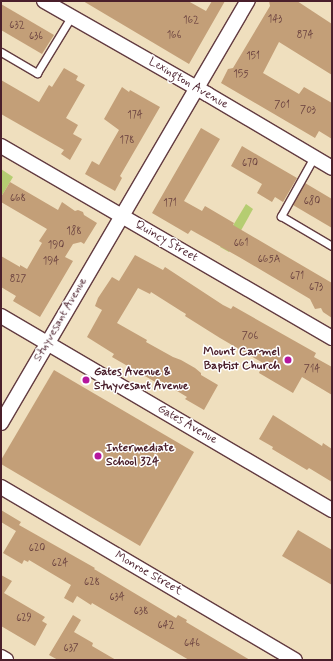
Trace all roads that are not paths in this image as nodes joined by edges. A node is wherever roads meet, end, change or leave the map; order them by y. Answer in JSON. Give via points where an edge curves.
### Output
{"nodes":[{"id":1,"x":44,"y":1,"type":"edge"},
{"id":2,"x":248,"y":1,"type":"edge"},
{"id":3,"x":72,"y":17,"type":"junction"},
{"id":4,"x":1,"y":52,"type":"edge"},
{"id":5,"x":197,"y":89,"type":"junction"},
{"id":6,"x":1,"y":146,"type":"edge"},
{"id":7,"x":314,"y":157,"type":"junction"},
{"id":8,"x":332,"y":168,"type":"edge"},
{"id":9,"x":122,"y":217,"type":"junction"},
{"id":10,"x":332,"y":246,"type":"edge"},
{"id":11,"x":1,"y":316,"type":"edge"},
{"id":12,"x":332,"y":338,"type":"edge"},
{"id":13,"x":48,"y":343,"type":"junction"},
{"id":14,"x":1,"y":423,"type":"edge"},
{"id":15,"x":1,"y":487,"type":"edge"},
{"id":16,"x":332,"y":510,"type":"edge"},
{"id":17,"x":1,"y":657,"type":"edge"},
{"id":18,"x":6,"y":660,"type":"edge"},
{"id":19,"x":295,"y":660,"type":"edge"}],
"edges":[{"from":1,"to":3,"type":"street","name":"Lexington Avenue"},
{"from":2,"to":5,"type":"street"},
{"from":3,"to":4,"type":"lane","via":[[37,73]]},
{"from":3,"to":5,"type":"street","name":"Lexington Avenue"},
{"from":5,"to":7,"type":"street","name":"Lexington Avenue"},
{"from":5,"to":9,"type":"street","name":"Stuyvesant Avenue"},
{"from":6,"to":9,"type":"street","name":"Quincy Street"},
{"from":7,"to":8,"type":"street","name":"Lexington Avenue"},
{"from":7,"to":10,"type":"lane","via":[[281,216]]},
{"from":9,"to":12,"type":"street","name":"Quincy Street"},
{"from":9,"to":13,"type":"street","name":"Stuyvesant Avenue"},
{"from":11,"to":13,"type":"street","name":"Gates Avenue"},
{"from":13,"to":14,"type":"street","name":"Stuyvesant Avenue"},
{"from":13,"to":16,"type":"street","name":"Gates Avenue"},
{"from":15,"to":19,"type":"street","name":"Monroe Street"},
{"from":17,"to":18,"type":"street"}]}
